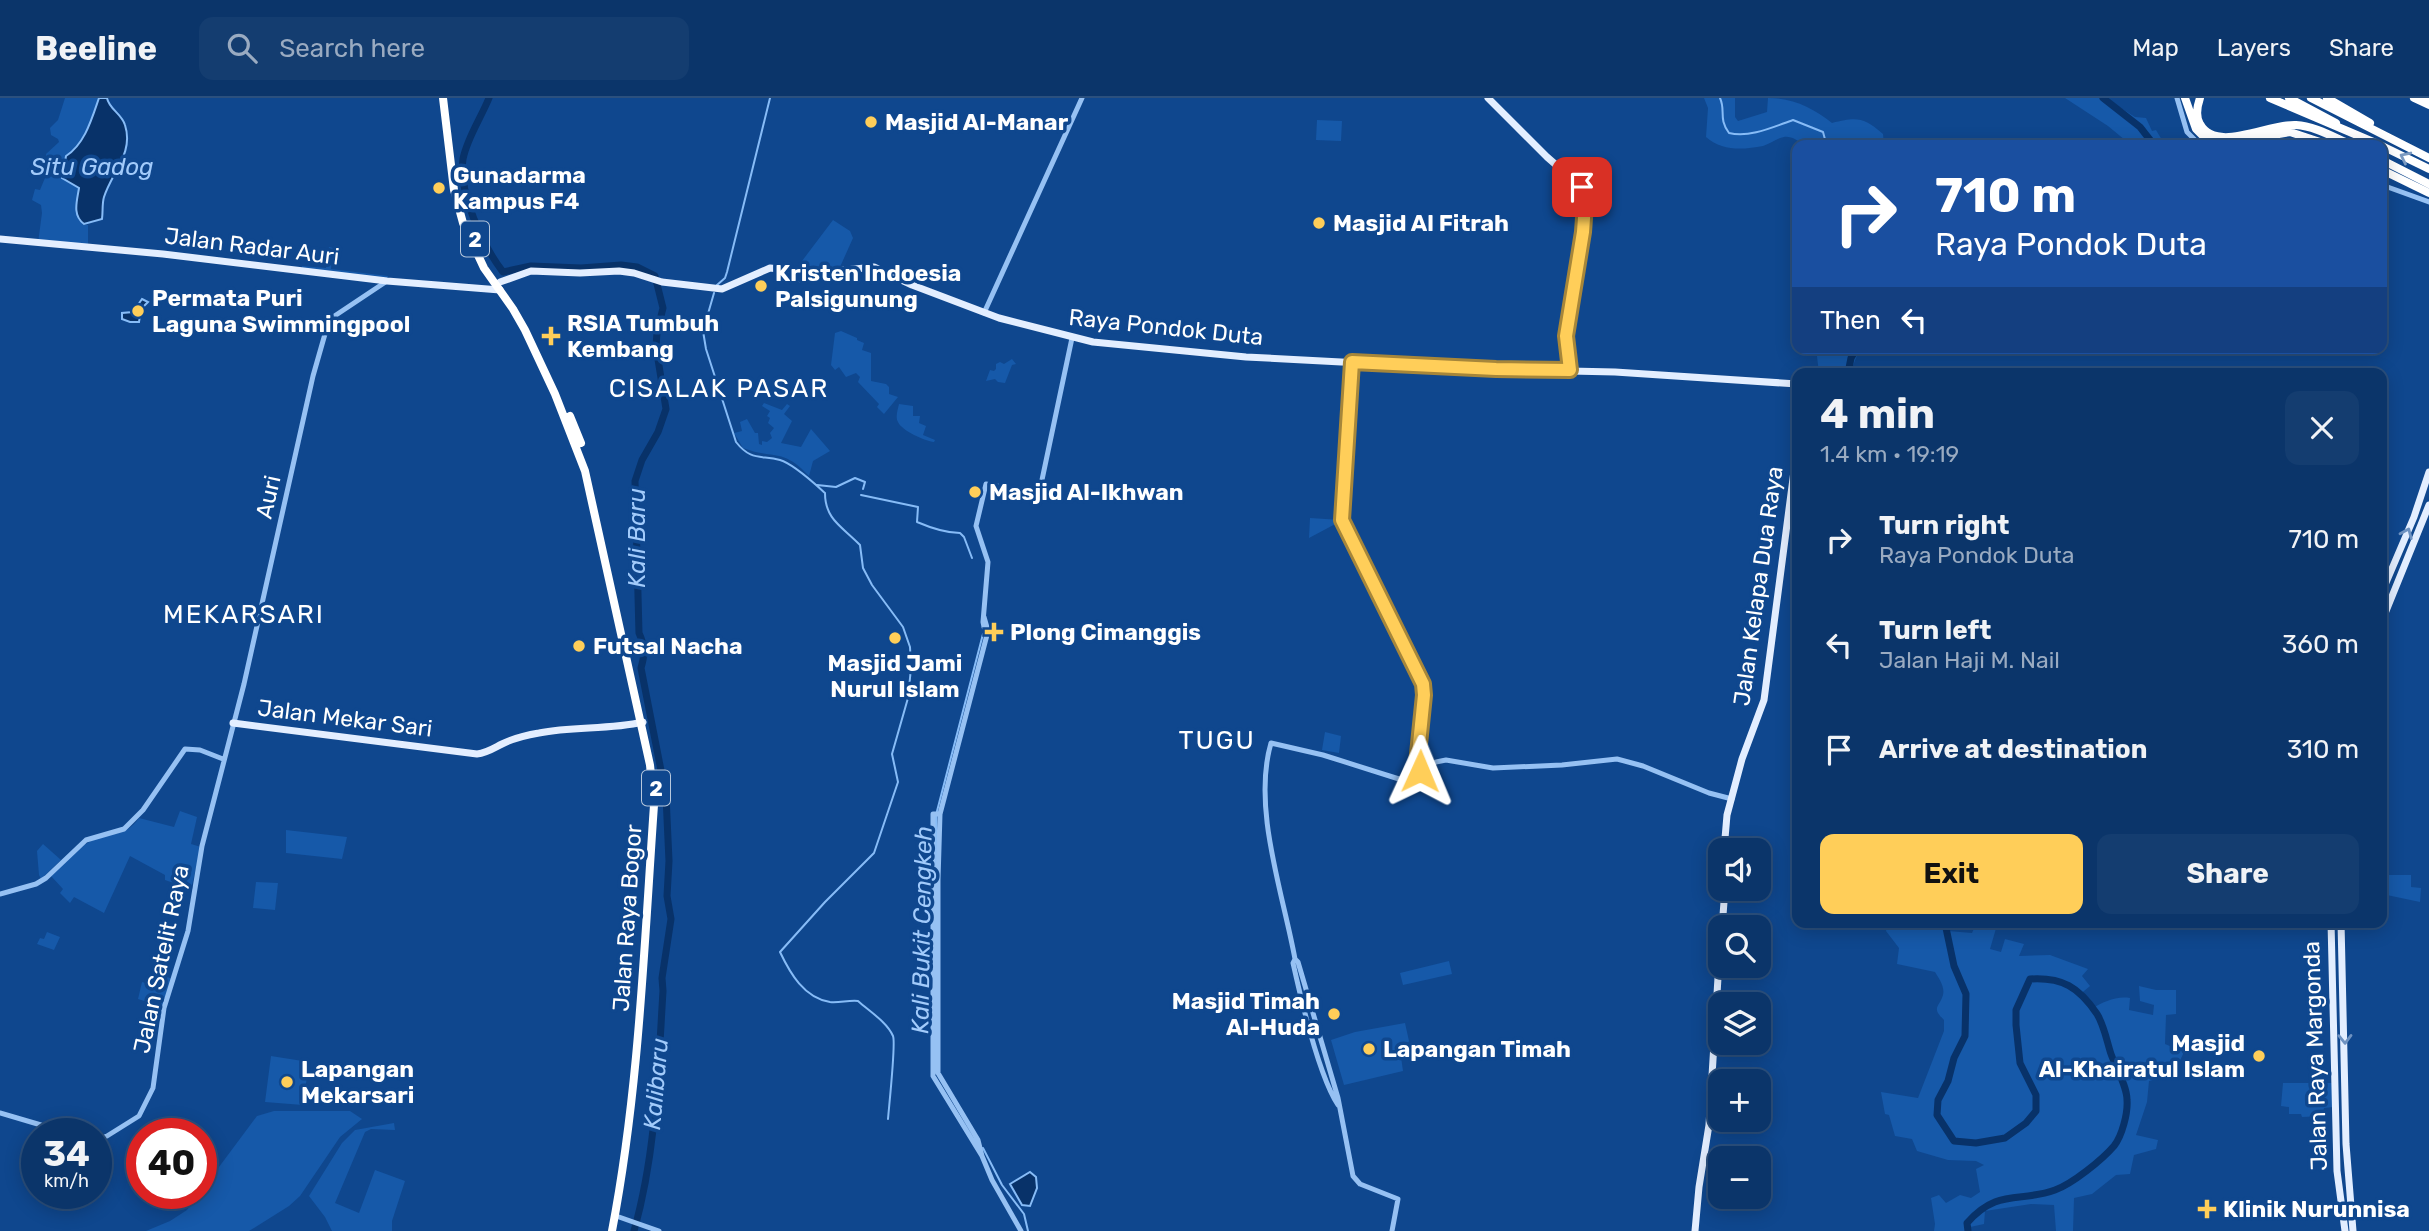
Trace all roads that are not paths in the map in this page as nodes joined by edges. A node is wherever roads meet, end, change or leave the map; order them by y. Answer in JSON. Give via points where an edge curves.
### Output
{"nodes":[{"id":1,"x":445,"y":98,"type":"edge"},
{"id":2,"x":1082,"y":98,"type":"edge"},
{"id":3,"x":1488,"y":98,"type":"edge"},
{"id":4,"x":2177,"y":98,"type":"edge"},
{"id":5,"x":2185,"y":98,"type":"edge"},
{"id":6,"x":2200,"y":98,"type":"edge"},
{"id":7,"x":2270,"y":98,"type":"edge"},
{"id":8,"x":2289,"y":98,"type":"edge"},
{"id":9,"x":2311,"y":98,"type":"edge"},
{"id":10,"x":2327,"y":98,"type":"edge"},
{"id":11,"x":2414,"y":98,"type":"edge"},
{"id":12,"x":2429,"y":105,"type":"edge"},
{"id":13,"x":2195,"y":140,"type":"edge"},
{"id":14,"x":2210,"y":140,"type":"edge"},
{"id":15,"x":2242,"y":140,"type":"edge"},
{"id":16,"x":2314,"y":140,"type":"edge"},
{"id":17,"x":2340,"y":140,"type":"edge"},
{"id":18,"x":2368,"y":140,"type":"edge"},
{"id":19,"x":2370,"y":140,"type":"edge"},
{"id":20,"x":2387,"y":148,"type":"edge"},
{"id":21,"x":2429,"y":157,"type":"edge"},
{"id":22,"x":2387,"y":163,"type":"edge"},
{"id":23,"x":2429,"y":169,"type":"edge"},
{"id":24,"x":2387,"y":172,"type":"edge"},
{"id":25,"x":2429,"y":184,"type":"edge"},
{"id":26,"x":2387,"y":187,"type":"edge"},
{"id":27,"x":2429,"y":193,"type":"edge"},
{"id":28,"x":2429,"y":202,"type":"edge"},
{"id":29,"x":0,"y":239,"type":"edge"},
{"id":30,"x":367,"y":279,"type":"junction"},
{"id":31,"x":387,"y":281,"type":"junction"},
{"id":32,"x":500,"y":286,"type":"junction"},
{"id":33,"x":364,"y":295,"type":"junction"},
{"id":34,"x":984,"y":313,"type":"junction"},
{"id":35,"x":1072,"y":338,"type":"junction"},
{"id":36,"x":1352,"y":362,"type":"junction"},
{"id":37,"x":1570,"y":370,"type":"junction"},
{"id":38,"x":1792,"y":384,"type":"edge"},
{"id":39,"x":2429,"y":472,"type":"edge"},
{"id":40,"x":1792,"y":486,"type":"edge"},
{"id":41,"x":2429,"y":506,"type":"edge"},
{"id":42,"x":2387,"y":580,"type":"edge"},
{"id":43,"x":2387,"y":609,"type":"edge"},
{"id":44,"x":641,"y":722,"type":"junction"},
{"id":45,"x":233,"y":723,"type":"junction"},
{"id":46,"x":223,"y":759,"type":"junction"},
{"id":47,"x":1421,"y":772,"type":"junction"},
{"id":48,"x":1732,"y":799,"type":"junction"},
{"id":49,"x":1725,"y":838,"type":"edge"},
{"id":50,"x":0,"y":894,"type":"edge"},
{"id":51,"x":2331,"y":928,"type":"edge"},
{"id":52,"x":2341,"y":928,"type":"edge"},
{"id":53,"x":1718,"y":978,"type":"edge"},
{"id":54,"x":2333,"y":996,"type":"junction"},
{"id":55,"x":2343,"y":1001,"type":"junction"},
{"id":56,"x":2333,"y":1006,"type":"junction"},
{"id":57,"x":0,"y":1113,"type":"edge"},
{"id":58,"x":21,"y":1119,"type":"edge"},
{"id":59,"x":112,"y":1133,"type":"edge"},
{"id":60,"x":628,"y":1155,"type":"junction"},
{"id":61,"x":619,"y":1217,"type":"junction"},
{"id":62,"x":614,"y":1231,"type":"edge"},
{"id":63,"x":659,"y":1231,"type":"edge"},
{"id":64,"x":1021,"y":1231,"type":"edge"},
{"id":65,"x":1392,"y":1231,"type":"edge"},
{"id":66,"x":1695,"y":1231,"type":"edge"},
{"id":67,"x":2345,"y":1231,"type":"edge"},
{"id":68,"x":2353,"y":1231,"type":"edge"}],
"edges":[{"from":1,"to":32,"type":"highway","name":"Jalan Raya Bogor","number":"2","via":[[456,199],[463,223],[480,260]]},
{"from":2,"to":34,"type":"street"},
{"from":3,"to":37,"type":"main road","via":[[1586,190],[1566,336]]},
{"from":4,"to":13,"type":"street","via":[[2187,132]]},
{"from":5,"to":14,"type":"highway","via":[[2196,129]]},
{"from":6,"to":17,"type":"highway","via":[[2198,119],[2213,137],[2294,125]]},
{"from":7,"to":18,"type":"highway"},
{"from":8,"to":19,"type":"highway"},
{"from":9,"to":21,"type":"highway"},
{"from":10,"to":21,"type":"highway"},
{"from":11,"to":12,"type":"highway"},
{"from":15,"to":16,"type":"highway","via":[[2290,132]]},
{"from":23,"to":20,"type":"highway","one_way":true},
{"from":22,"to":25,"type":"highway"},
{"from":24,"to":27,"type":"highway"},
{"from":26,"to":28,"type":"street"},
{"from":29,"to":30,"type":"main road","name":"Jalan Radar Auri"},
{"from":30,"to":31,"type":"main road","name":"Jalan Radar Auri"},
{"from":30,"to":33,"type":"street"},
{"from":31,"to":32,"type":"main road","name":"Jalan Radar Auri"},
{"from":31,"to":33,"type":"street","name":"Auri"},
{"from":32,"to":34,"type":"main road","name":"Raya Pondok Duta","via":[[521,273],[536,271],[626,271],[657,281],[716,289],[769,268],[803,280],[874,267]]},
{"from":32,"to":44,"type":"highway","name":"Jalan Raya Bogor","number":"2","via":[[520,311],[584,449]]},
{"from":33,"to":45,"type":"street","name":"Auri","via":[[333,317],[320,349]]},
{"from":34,"to":35,"type":"main road","name":"Raya Pondok Duta"},
{"from":35,"to":36,"type":"main road","name":"Raya Pondok Duta","via":[[1207,354]]},
{"from":35,"to":64,"type":"street","via":[[1040,494],[986,484],[976,526],[988,562],[984,617],[988,631],[937,814],[933,1076]]},
{"from":36,"to":37,"type":"main road","name":"Raya Pondok Duta"},
{"from":36,"to":47,"type":"street","via":[[1342,520],[1423,684],[1417,764]]},
{"from":37,"to":38,"type":"main road"},
{"from":42,"to":39,"type":"main road","one_way":true},
{"from":40,"to":48,"type":"main road","name":"Jalan Kelapa Dua Raya","via":[[1764,700]]},
{"from":41,"to":43,"type":"main road"},
{"from":44,"to":45,"type":"main road","name":"Jalan Mekar Sari","via":[[543,732],[477,754]]},
{"from":44,"to":60,"type":"highway","name":"Jalan Raya Bogor","number":"2","via":[[654,805]]},
{"from":45,"to":46,"type":"street","name":"Jalan Mekar Sari"},
{"from":46,"to":50,"type":"street","via":[[195,748],[184,750],[143,810],[124,829],[86,841],[36,884]]},
{"from":46,"to":59,"type":"street","name":"Jalan Satelit Raya","via":[[186,939],[164,1008],[153,1088],[139,1116]]},
{"from":47,"to":48,"type":"street","via":[[1446,760],[1493,768],[1617,759]]},
{"from":47,"to":65,"type":"street","via":[[1399,779],[1271,743],[1265,770],[1265,805],[1296,976],[1338,1105],[1355,1179],[1398,1199]]},
{"from":48,"to":49,"type":"main road","name":"Jalan Kelapa Dua Raya"},
{"from":51,"to":54,"type":"main road","name":"Jalan Raya Margonda"},
{"from":52,"to":55,"type":"main road","name":"Jalan Raya Margonda"},
{"from":53,"to":66,"type":"main road","via":[[1709,1125]]},
{"from":54,"to":55,"type":"main road"},
{"from":54,"to":56,"type":"main road","name":"Jalan Raya Margonda"},
{"from":55,"to":56,"type":"main road"},
{"from":55,"to":68,"type":"main road","name":"Jalan Raya Margonda","one_way":true},
{"from":56,"to":67,"type":"main road","name":"Jalan Raya Margonda","via":[[2337,1171]]},
{"from":57,"to":58,"type":"street"},
{"from":60,"to":61,"type":"highway","name":"Jalan Raya Bogor","number":"2"},
{"from":60,"to":62,"type":"highway","name":"Jalan Raya Bogor","number":"2"},
{"from":61,"to":62,"type":"highway","name":"Jalan Raya Bogor","number":"2"},
{"from":61,"to":63,"type":"street"}]}
